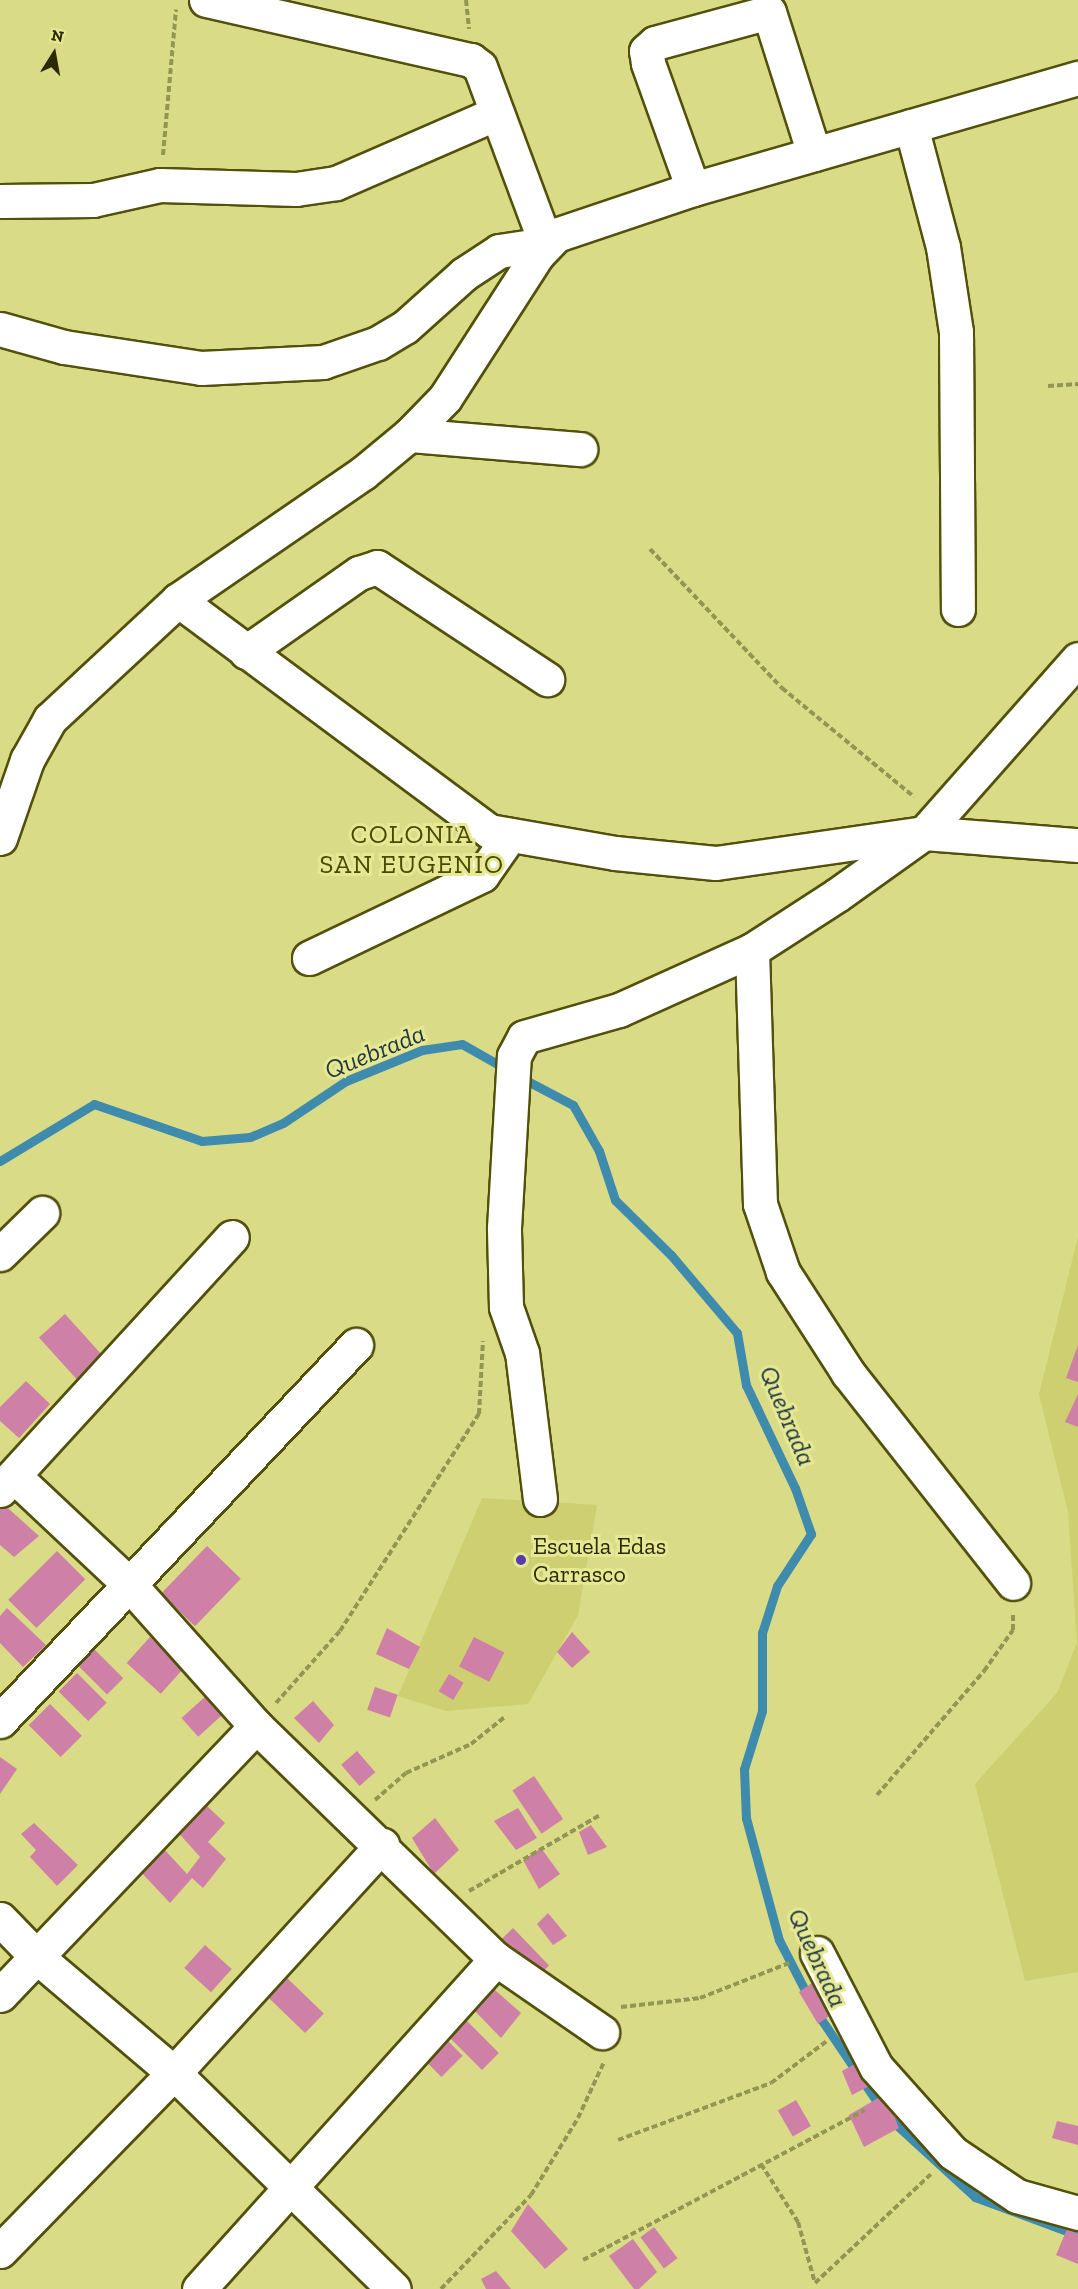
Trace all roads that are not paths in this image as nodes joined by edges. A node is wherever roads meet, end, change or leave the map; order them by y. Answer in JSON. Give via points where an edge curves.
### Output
{"nodes":[{"id":1,"x":206,"y":0,"type":"edge"},
{"id":2,"x":1078,"y":78,"type":"edge"},
{"id":3,"x":495,"y":114,"type":"junction"},
{"id":4,"x":911,"y":126,"type":"junction"},
{"id":5,"x":814,"y":154,"type":"junction"},
{"id":6,"x":693,"y":189,"type":"junction"},
{"id":7,"x":0,"y":201,"type":"edge"},
{"id":8,"x":546,"y":244,"type":"junction"},
{"id":9,"x":0,"y":329,"type":"edge"},
{"id":10,"x":409,"y":435,"type":"junction"},
{"id":11,"x":580,"y":449,"type":"dead end"},
{"id":12,"x":178,"y":600,"type":"junction"},
{"id":13,"x":958,"y":609,"type":"dead end"},
{"id":14,"x":246,"y":652,"type":"junction"},
{"id":15,"x":1078,"y":659,"type":"edge"},
{"id":16,"x":547,"y":679,"type":"dead end"},
{"id":17,"x":931,"y":825,"type":"junction"},
{"id":18,"x":510,"y":835,"type":"junction"},
{"id":19,"x":0,"y":838,"type":"edge"},
{"id":20,"x":1078,"y":845,"type":"edge"},
{"id":21,"x":752,"y":950,"type":"junction"},
{"id":22,"x":309,"y":958,"type":"dead end"},
{"id":23,"x":42,"y":1214,"type":"dead end"},
{"id":24,"x":232,"y":1237,"type":"dead end"},
{"id":25,"x":0,"y":1254,"type":"edge"},
{"id":26,"x":356,"y":1345,"type":"dead end"},
{"id":27,"x":7,"y":1483,"type":"edge"},
{"id":28,"x":540,"y":1499,"type":"dead end"},
{"id":29,"x":1012,"y":1583,"type":"road end"},
{"id":30,"x":129,"y":1584,"type":"junction"},
{"id":31,"x":0,"y":1721,"type":"edge"},
{"id":32,"x":256,"y":1726,"type":"junction"},
{"id":33,"x":382,"y":1845,"type":"junction"},
{"id":34,"x":0,"y":1919,"type":"edge"},
{"id":35,"x":817,"y":1953,"type":"dead end"},
{"id":36,"x":37,"y":1957,"type":"junction"},
{"id":37,"x":496,"y":1959,"type":"junction"},
{"id":38,"x":0,"y":1995,"type":"edge"},
{"id":39,"x":602,"y":2032,"type":"road end"},
{"id":40,"x":174,"y":2073,"type":"junction"},
{"id":41,"x":291,"y":2189,"type":"junction"},
{"id":42,"x":1078,"y":2213,"type":"edge"},
{"id":43,"x":0,"y":2251,"type":"edge"},
{"id":44,"x":199,"y":2289,"type":"edge"},
{"id":45,"x":394,"y":2289,"type":"edge"}],
"edges":[{"from":1,"to":3,"type":"street","via":[[471,60],[480,67]]},
{"from":2,"to":4,"type":"street"},
{"from":3,"to":7,"type":"street","via":[[336,183],[297,189],[160,185],[93,200]]},
{"from":3,"to":8,"type":"street"},
{"from":4,"to":5,"type":"street"},
{"from":4,"to":13,"type":"street","via":[[943,247],[956,332]]},
{"from":5,"to":6,"type":"street"},
{"from":5,"to":6,"type":"street","via":[[769,12],[655,43],[646,51],[648,63]]},
{"from":6,"to":8,"type":"street","via":[[568,228]]},
{"from":8,"to":9,"type":"street","via":[[499,251],[464,274],[405,327],[378,343],[323,362],[235,368],[180,366],[64,347]]},
{"from":8,"to":10,"type":"street","via":[[445,398]]},
{"from":10,"to":11,"type":"street"},
{"from":10,"to":12,"type":"street","via":[[363,472]]},
{"from":12,"to":14,"type":"street"},
{"from":12,"to":19,"type":"street","via":[[50,719],[27,760]]},
{"from":14,"to":16,"type":"street","via":[[359,573],[377,567]]},
{"from":14,"to":18,"type":"street","via":[[489,831]]},
{"from":15,"to":17,"type":"street"},
{"from":17,"to":18,"type":"street","via":[[716,863]]},
{"from":17,"to":20,"type":"street"},
{"from":17,"to":21,"type":"street"},
{"from":18,"to":22,"type":"street","via":[[482,875]]},
{"from":21,"to":28,"type":"street","via":[[618,1010],[524,1037],[514,1056],[504,1228],[506,1307],[522,1353]]},
{"from":21,"to":29,"type":"street","via":[[760,1204],[783,1272],[848,1373]]},
{"from":23,"to":25,"type":"street"},
{"from":24,"to":27,"type":"street"},
{"from":26,"to":30,"type":"street"},
{"from":27,"to":30,"type":"street"},
{"from":30,"to":31,"type":"street"},
{"from":30,"to":32,"type":"street"},
{"from":32,"to":33,"type":"street"},
{"from":32,"to":36,"type":"street"},
{"from":33,"to":37,"type":"street"},
{"from":33,"to":40,"type":"street"},
{"from":34,"to":36,"type":"street"},
{"from":35,"to":42,"type":"street","via":[[876,2067],[954,2153],[1017,2196]]},
{"from":36,"to":38,"type":"street"},
{"from":36,"to":40,"type":"street"},
{"from":37,"to":39,"type":"street"},
{"from":37,"to":41,"type":"street"},
{"from":40,"to":41,"type":"street"},
{"from":40,"to":43,"type":"street"},
{"from":41,"to":44,"type":"street"},
{"from":41,"to":45,"type":"street"}]}
